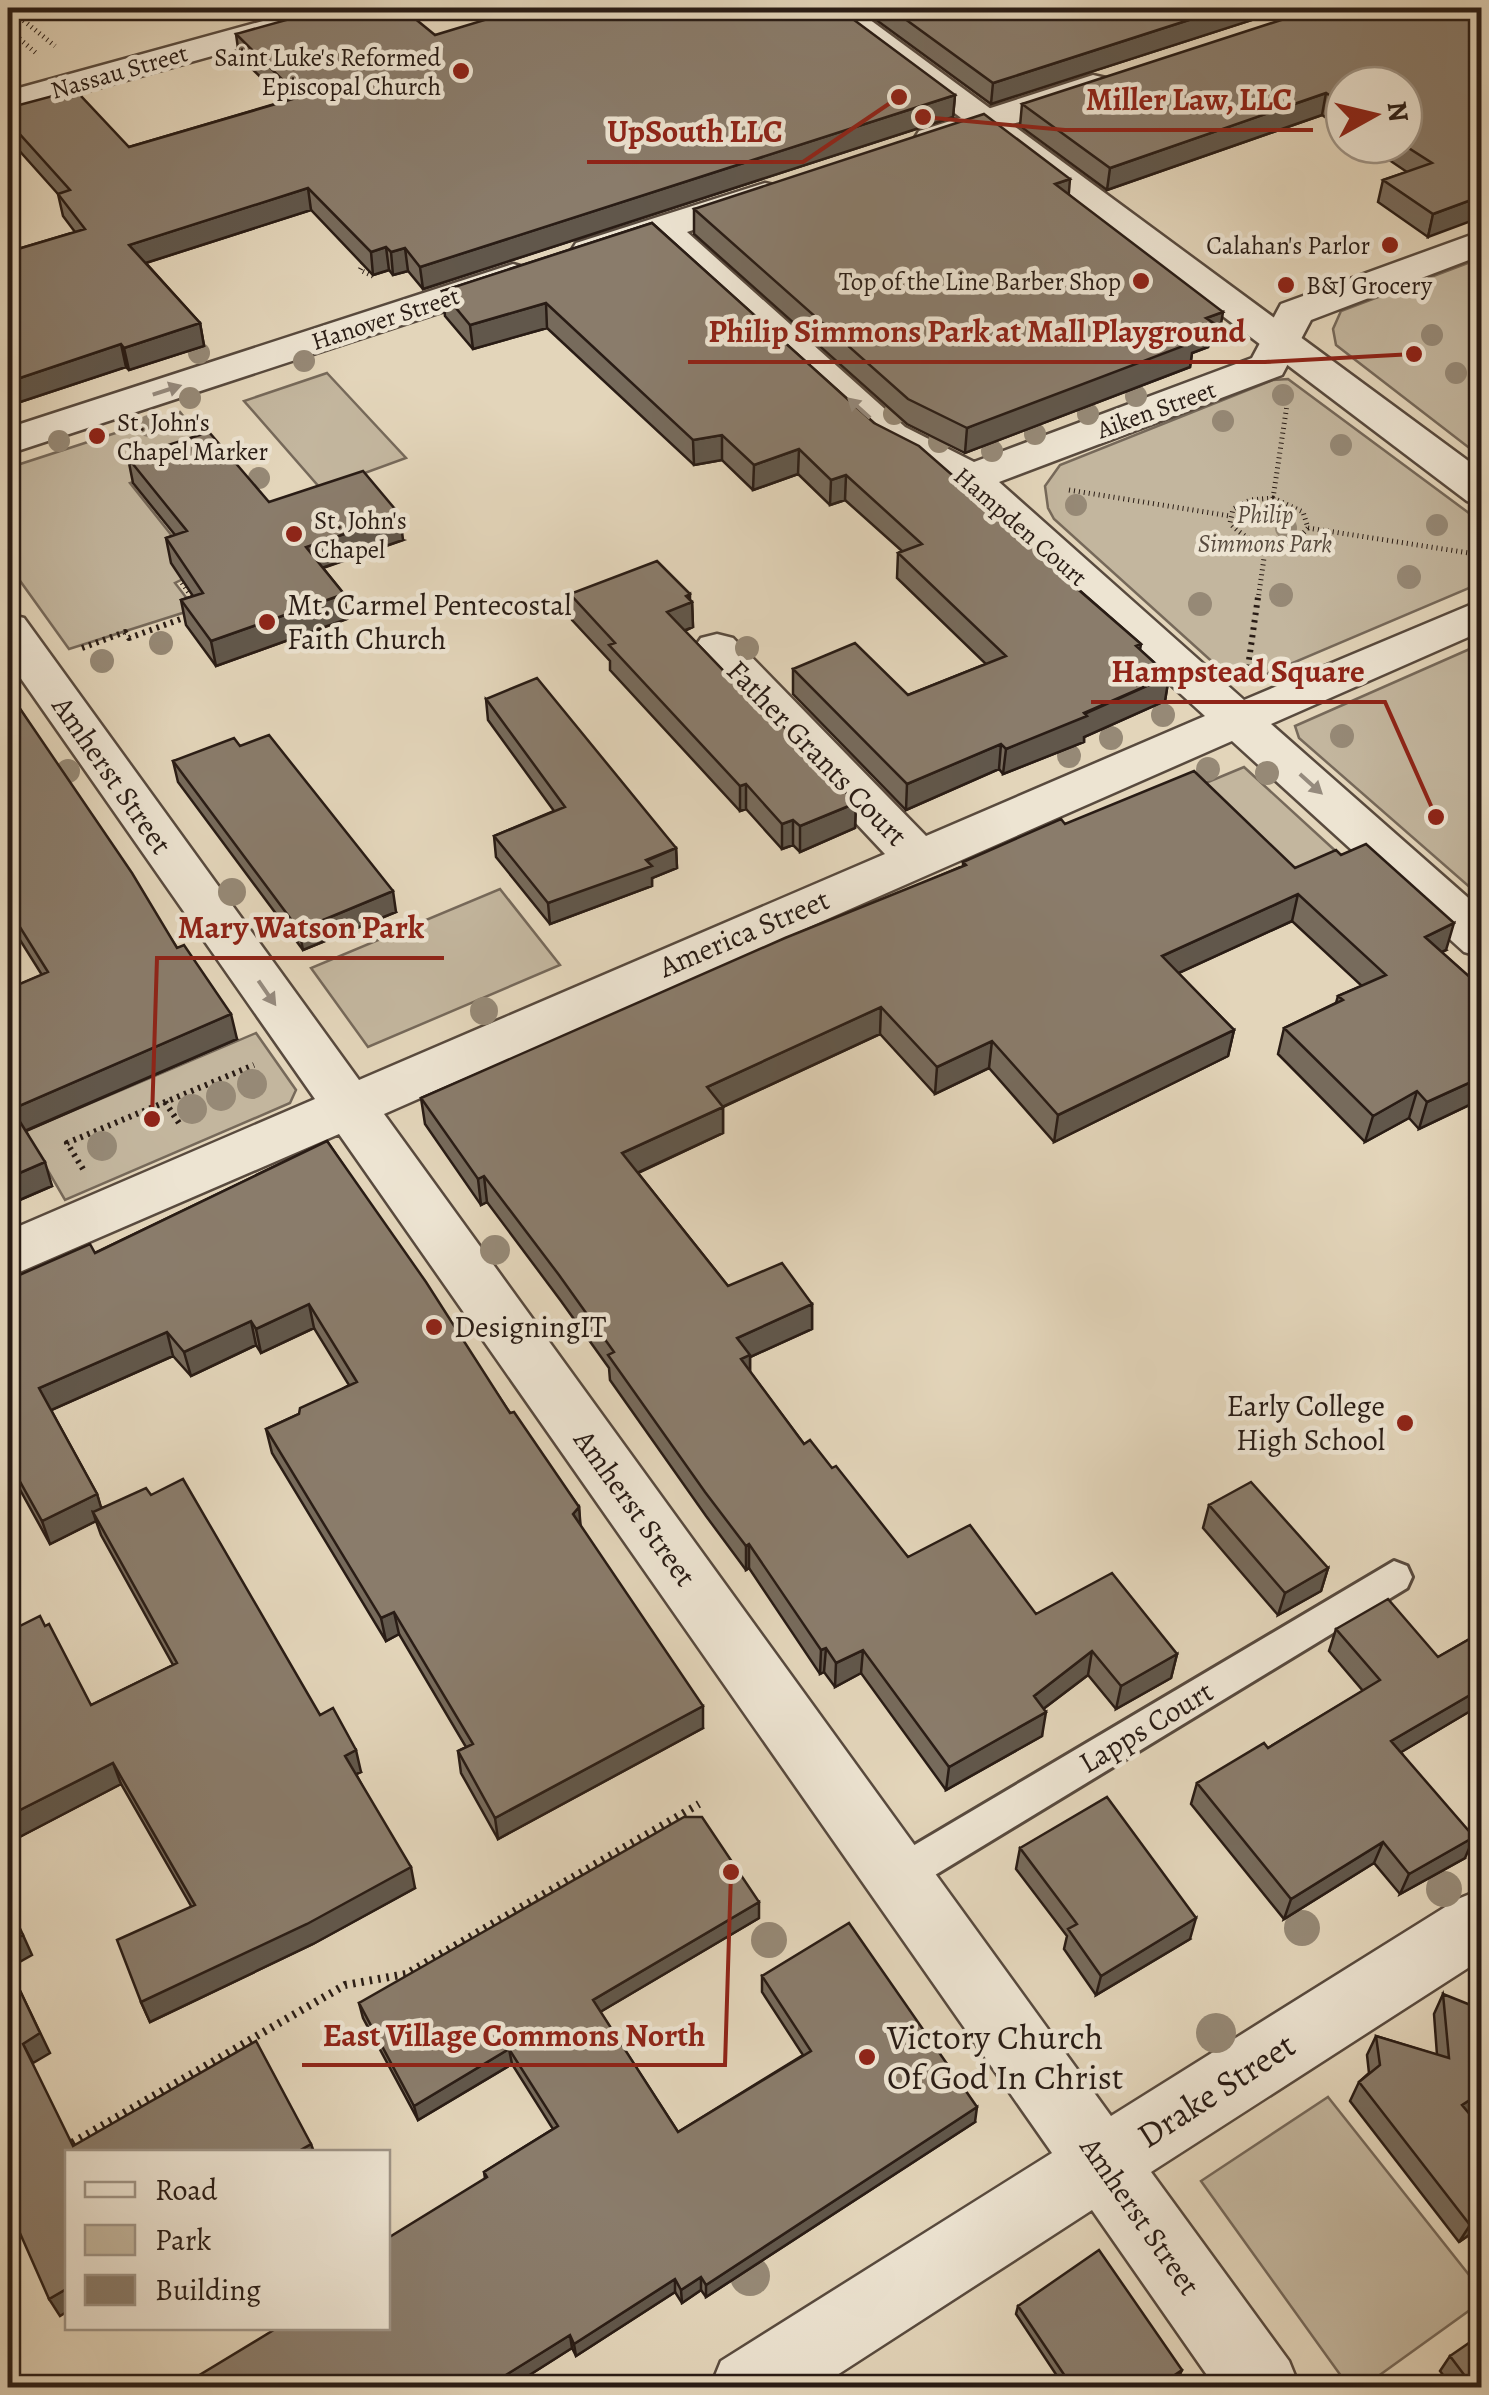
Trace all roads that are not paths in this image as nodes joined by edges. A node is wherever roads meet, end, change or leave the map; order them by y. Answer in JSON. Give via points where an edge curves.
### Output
{"nodes":[{"id":1,"x":347,"y":8,"type":"edge"},
{"id":2,"x":833,"y":8,"type":"edge"},
{"id":3,"x":1128,"y":75,"type":"edge"},
{"id":4,"x":8,"y":102,"type":"edge"},
{"id":5,"x":986,"y":121,"type":"junction"},
{"id":6,"x":899,"y":150,"type":"edge"},
{"id":7,"x":801,"y":182,"type":"edge"},
{"id":8,"x":660,"y":228,"type":"junction"},
{"id":9,"x":1482,"y":242,"type":"edge"},
{"id":10,"x":1281,"y":342,"type":"junction"},
{"id":11,"x":8,"y":442,"type":"edge"},
{"id":12,"x":969,"y":478,"type":"junction"},
{"id":13,"x":1482,"y":492,"type":"edge"},
{"id":14,"x":1482,"y":614,"type":"edge"},
{"id":15,"x":8,"y":628,"type":"edge"},
{"id":16,"x":717,"y":648,"type":"dead end"},
{"id":17,"x":1242,"y":697,"type":"junction"},
{"id":18,"x":918,"y":858,"type":"junction"},
{"id":19,"x":1482,"y":940,"type":"edge"},
{"id":20,"x":347,"y":1106,"type":"junction"},
{"id":21,"x":8,"y":1254,"type":"edge"},
{"id":22,"x":1394,"y":1577,"type":"dead end"},
{"id":23,"x":898,"y":1876,"type":"junction"},
{"id":24,"x":1482,"y":1921,"type":"edge"},
{"id":25,"x":1103,"y":2162,"type":"junction"},
{"id":26,"x":748,"y":2388,"type":"edge"},
{"id":27,"x":1262,"y":2388,"type":"edge"}],
"edges":[{"from":1,"to":4,"type":"street","name":"Nassau Street"},
{"from":2,"to":5,"type":"street"},
{"from":3,"to":5,"type":"street"},
{"from":5,"to":6,"type":"street"},
{"from":5,"to":10,"type":"street"},
{"from":7,"to":8,"type":"street","name":"Hanover Street"},
{"from":11,"to":8,"type":"street","name":"Hanover Street","one_way":true},
{"from":12,"to":8,"type":"street","name":"Hampden Court","one_way":true,"via":[[890,436]]},
{"from":9,"to":10,"type":"street","name":"Aiken Street","via":[[1296,312]]},
{"from":10,"to":12,"type":"street","name":"Aiken Street","via":[[1268,366],[1255,372]]},
{"from":10,"to":13,"type":"street"},
{"from":12,"to":17,"type":"street","name":"Hampden Court"},
{"from":14,"to":17,"type":"street","name":"America Street"},
{"from":15,"to":20,"type":"street","name":"Amherst Street","one_way":true},
{"from":16,"to":18,"type":"street","name":"Father Grants Court"},
{"from":17,"to":18,"type":"street","name":"America Street"},
{"from":17,"to":19,"type":"street","name":"Hampden Court","one_way":true},
{"from":18,"to":20,"type":"street","name":"America Street"},
{"from":20,"to":21,"type":"street","name":"America Street"},
{"from":20,"to":23,"type":"street","name":"Amherst Street"},
{"from":22,"to":23,"type":"lane","name":"Lapps Court"},
{"from":23,"to":25,"type":"street","name":"Amherst Street"},
{"from":24,"to":25,"type":"street","name":"Drake Street"},
{"from":25,"to":26,"type":"street","name":"Drake Street"},
{"from":25,"to":27,"type":"street","name":"Amherst Street"}]}
